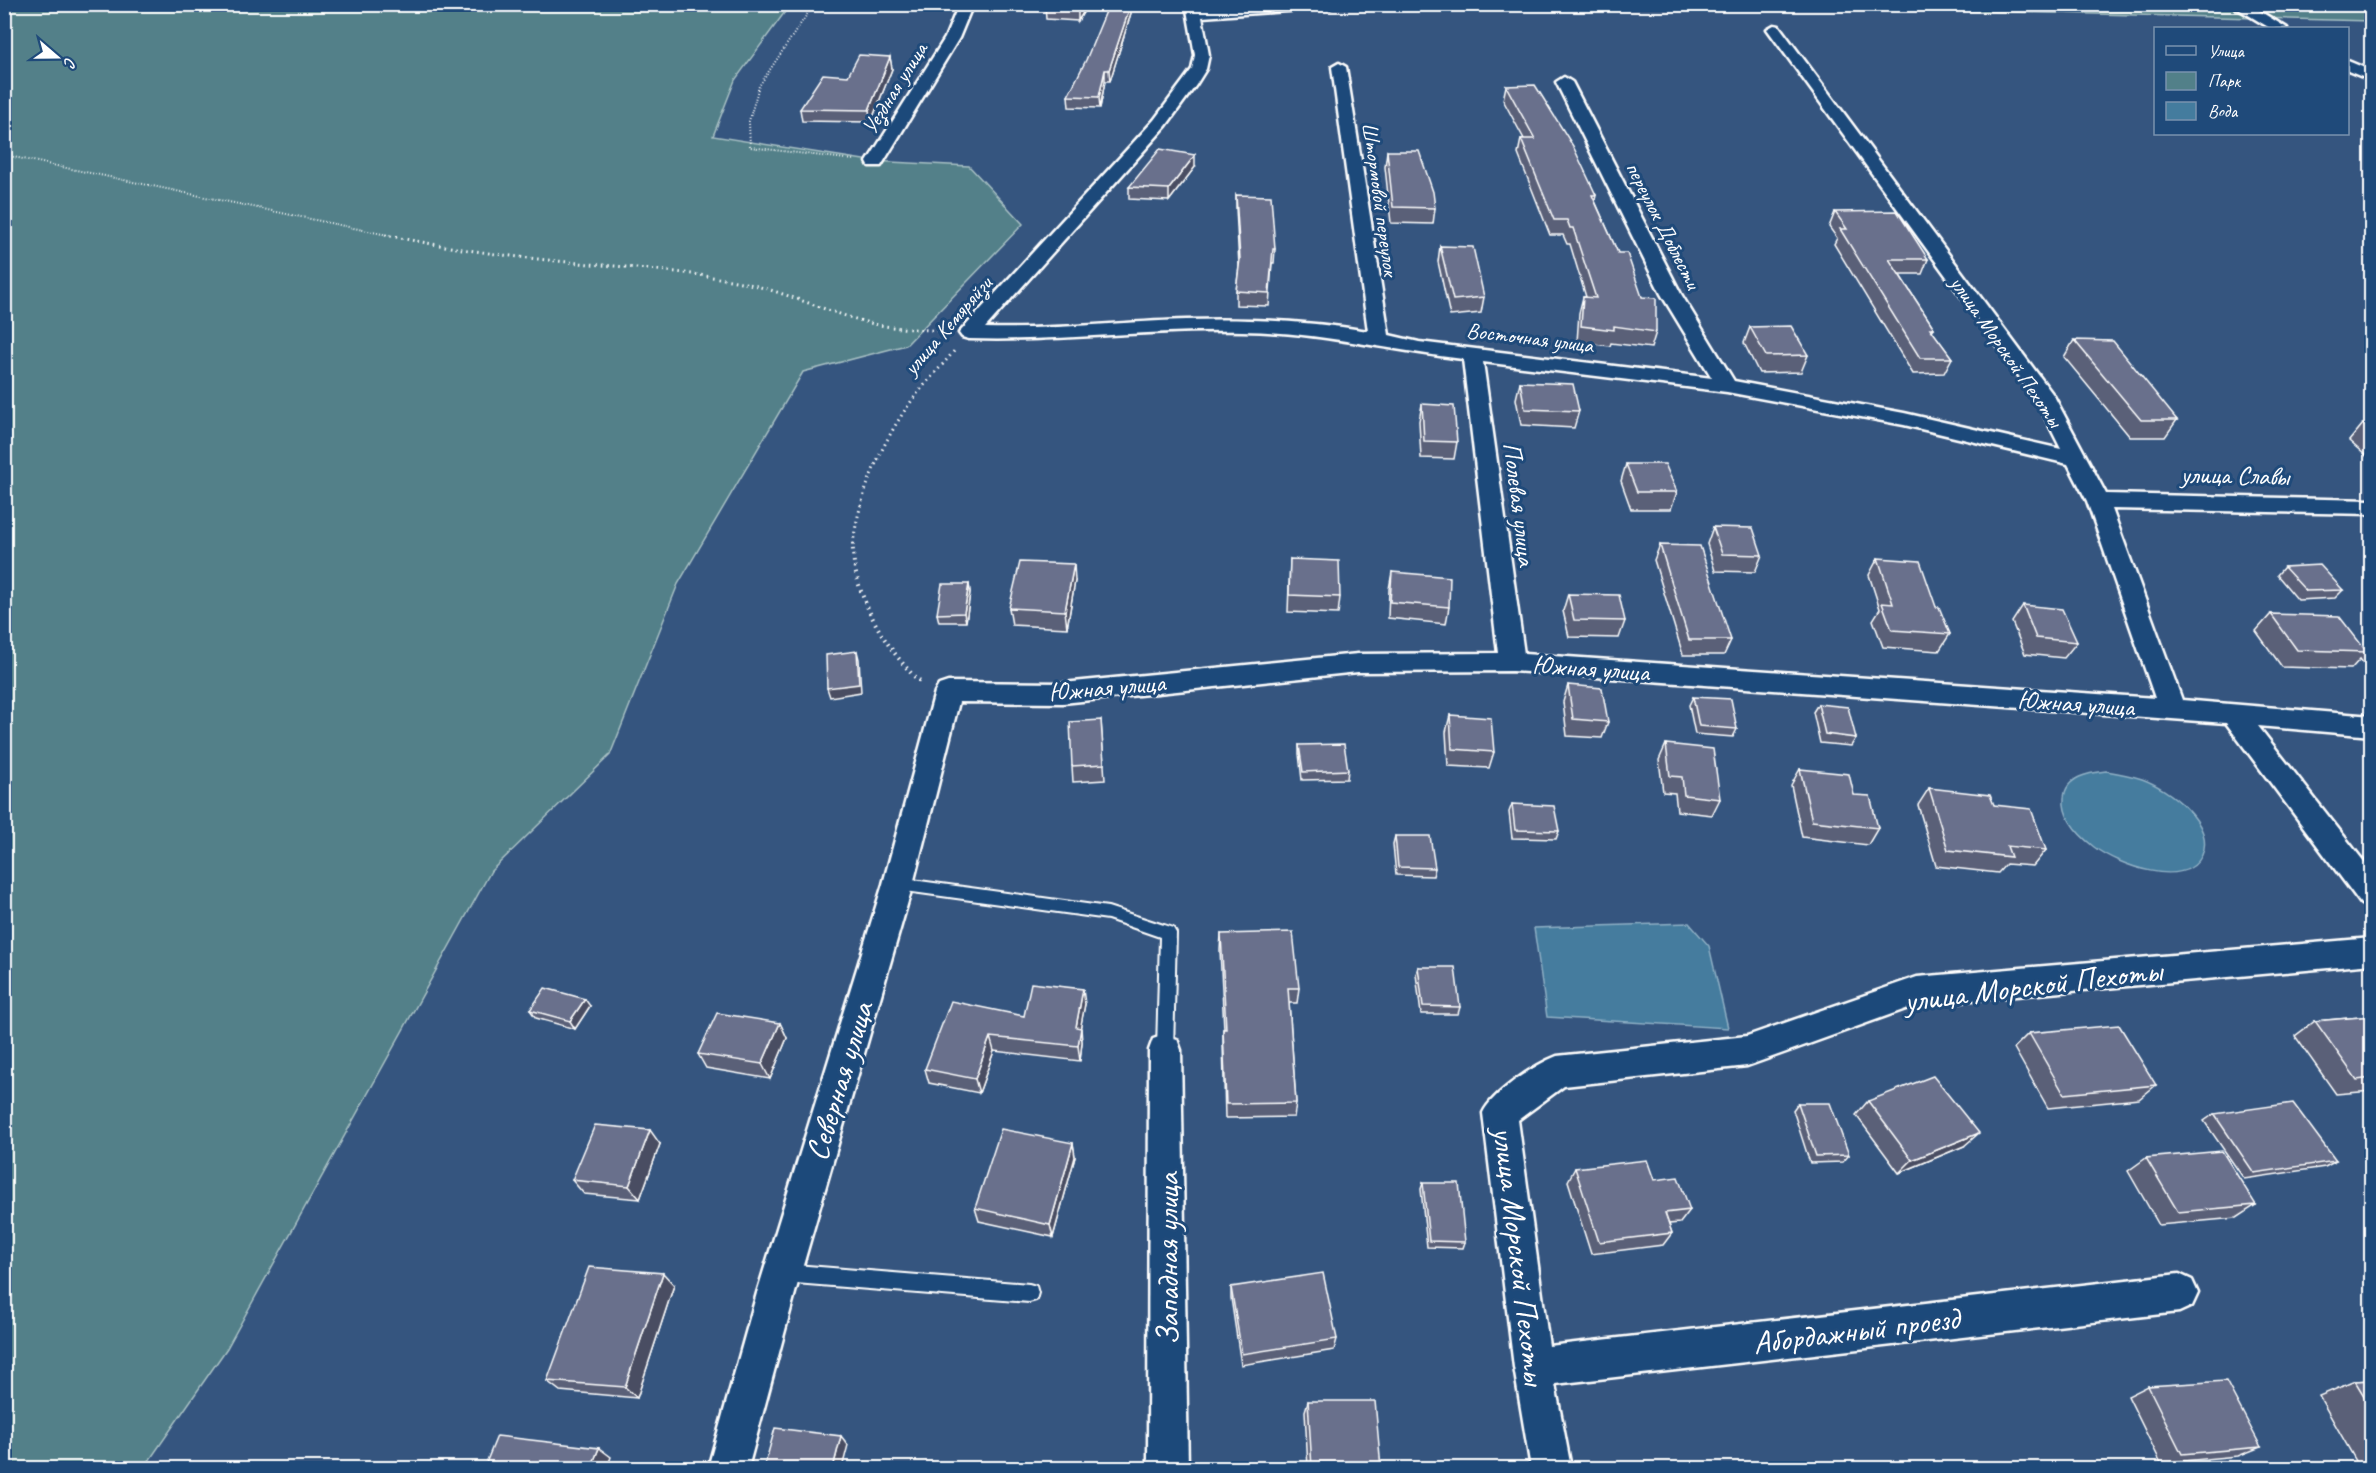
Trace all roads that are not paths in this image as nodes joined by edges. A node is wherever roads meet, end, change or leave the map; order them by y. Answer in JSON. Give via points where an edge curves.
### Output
{"nodes":[{"id":1,"x":966,"y":4,"type":"edge"},
{"id":2,"x":1330,"y":4,"type":"edge"},
{"id":3,"x":2237,"y":4,"type":"edge"},
{"id":4,"x":1194,"y":9,"type":"edge"},
{"id":5,"x":2278,"y":27,"type":"edge"},
{"id":6,"x":1774,"y":29,"type":"dead end"},
{"id":7,"x":2349,"y":66,"type":"edge"},
{"id":8,"x":1339,"y":68,"type":"dead end"},
{"id":9,"x":2372,"y":77,"type":"edge"},
{"id":10,"x":1564,"y":82,"type":"dead end"},
{"id":11,"x":875,"y":162,"type":"road end"},
{"id":12,"x":969,"y":333,"type":"joint"},
{"id":13,"x":1379,"y":337,"type":"junction"},
{"id":14,"x":1472,"y":353,"type":"junction"},
{"id":15,"x":1727,"y":386,"type":"junction"},
{"id":16,"x":2079,"y":460,"type":"junction"},
{"id":17,"x":2098,"y":501,"type":"junction"},
{"id":18,"x":2372,"y":507,"type":"edge"},
{"id":19,"x":1512,"y":663,"type":"junction"},
{"id":20,"x":948,"y":692,"type":"joint"},
{"id":21,"x":2172,"y":710,"type":"junction"},
{"id":22,"x":2234,"y":714,"type":"junction"},
{"id":23,"x":2372,"y":726,"type":"edge"},
{"id":24,"x":898,"y":884,"type":"junction"},
{"id":25,"x":2372,"y":895,"type":"edge"},
{"id":26,"x":2372,"y":951,"type":"edge"},
{"id":27,"x":1165,"y":1050,"type":"joint"},
{"id":28,"x":782,"y":1273,"type":"junction"},
{"id":29,"x":1029,"y":1293,"type":"dead end"},
{"id":30,"x":2179,"y":1293,"type":"dead end"},
{"id":31,"x":1533,"y":1367,"type":"junction"},
{"id":32,"x":728,"y":1468,"type":"edge"},
{"id":33,"x":1168,"y":1468,"type":"edge"},
{"id":34,"x":1551,"y":1468,"type":"edge"}],
"edges":[{"from":1,"to":11,"type":"street","name":"Уездная улица","via":[[952,38]]},
{"from":2,"to":4,"type":"street"},
{"from":3,"to":5,"type":"street"},
{"from":4,"to":12,"type":"street","name":"улица Кемяряйзи","via":[[1202,56],[1191,82],[1160,123]]},
{"from":6,"to":16,"type":"street","name":"улица Морской Пехоты","via":[[2047,400]]},
{"from":7,"to":9,"type":"street"},
{"from":8,"to":13,"type":"street","name":"Штормовой переулок"},
{"from":10,"to":15,"type":"street","name":"переулок Доблести","via":[[1671,294]]},
{"from":12,"to":13,"type":"street","name":"Восточная улица","via":[[1016,336],[1216,325],[1298,328]]},
{"from":13,"to":14,"type":"street","name":"Восточная улица","via":[[1419,348]]},
{"from":14,"to":15,"type":"street","name":"Восточная улица"},
{"from":14,"to":19,"type":"street","name":"Полевая улица"},
{"from":15,"to":16,"type":"street","name":"Восточная улица","via":[[1904,419]]},
{"from":16,"to":17,"type":"street","name":"улица Морской Пехоты"},
{"from":17,"to":18,"type":"street","name":"улица Славы"},
{"from":17,"to":21,"type":"street","name":"улица Морской Пехоты"},
{"from":19,"to":20,"type":"street","name":"Южная улица","via":[[1358,663],[1063,693]]},
{"from":19,"to":21,"type":"street","name":"Южная улица"},
{"from":20,"to":24,"type":"street","name":"Северная улица"},
{"from":21,"to":22,"type":"street","name":"Южная улица"},
{"from":22,"to":23,"type":"street","name":"Южная улица"},
{"from":22,"to":25,"type":"street"},
{"from":24,"to":27,"type":"lane","via":[[1108,914],[1168,933]]},
{"from":24,"to":28,"type":"street","name":"Северная улица"},
{"from":26,"to":31,"type":"street","name":"улица Морской Пехоты","via":[[1917,992],[1747,1052],[1557,1071],[1500,1113]]},
{"from":27,"to":33,"type":"street","name":"Западная улица"},
{"from":28,"to":29,"type":"lane"},
{"from":28,"to":32,"type":"street","name":"Северная улица"},
{"from":30,"to":31,"type":"street","name":"Абордажный проезд"},
{"from":31,"to":34,"type":"street","name":"улица Морской Пехоты"}]}
